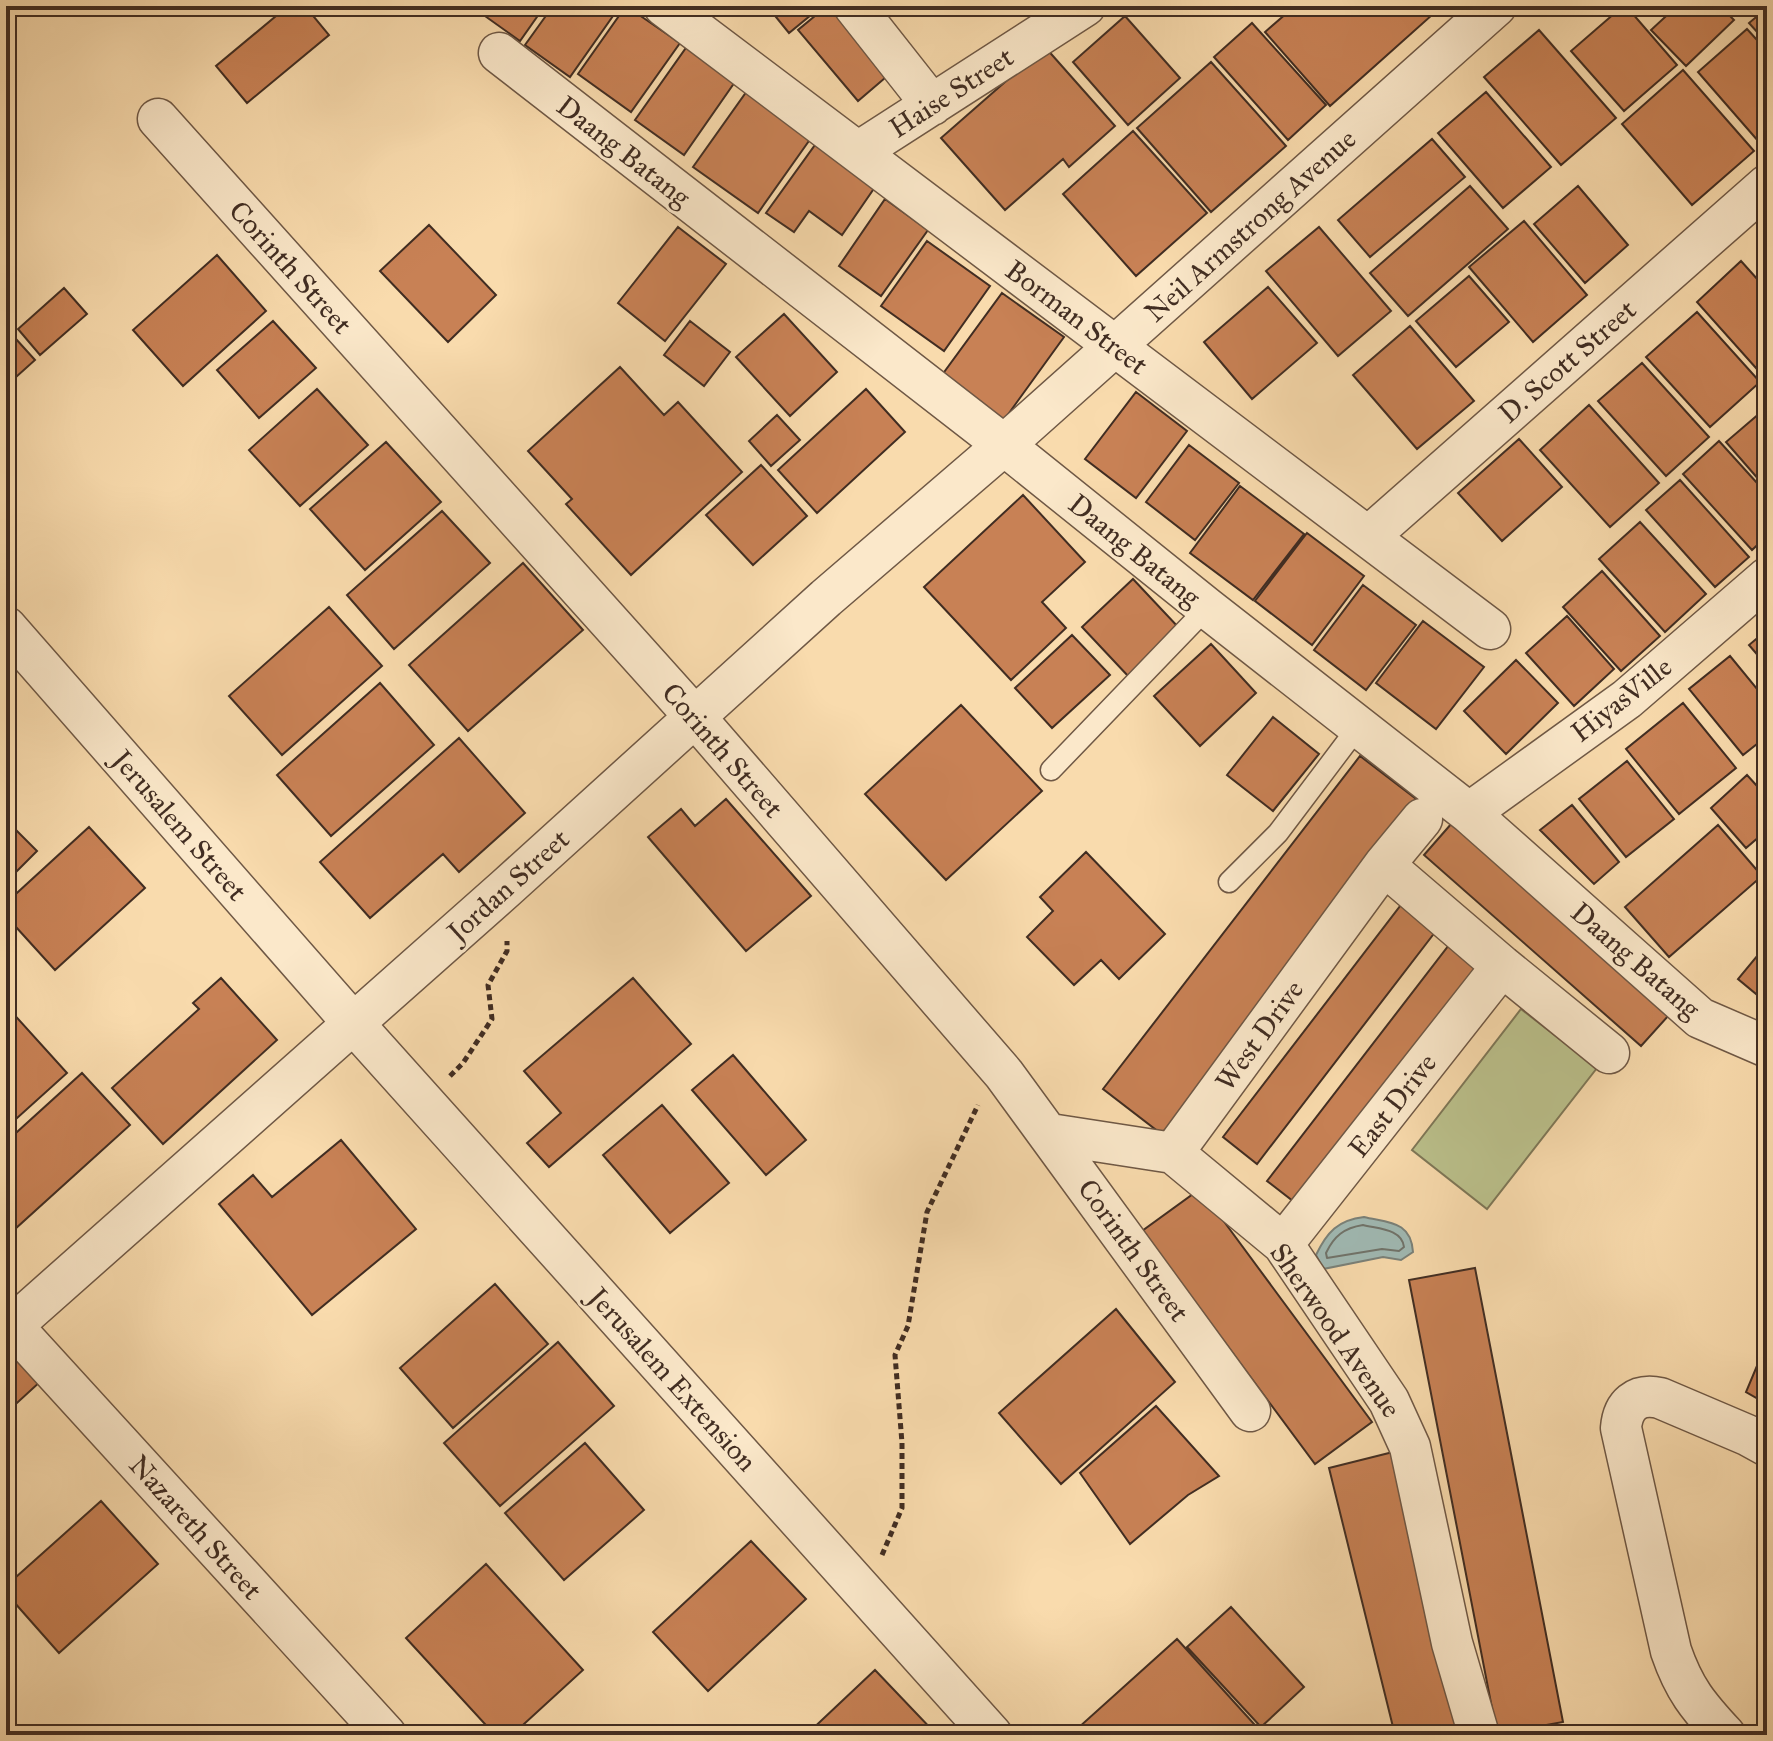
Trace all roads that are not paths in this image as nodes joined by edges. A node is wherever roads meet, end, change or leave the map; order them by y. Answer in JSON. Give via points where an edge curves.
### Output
{"nodes":[{"id":1,"x":664,"y":6,"type":"edge"},
{"id":2,"x":854,"y":6,"type":"edge"},
{"id":3,"x":1085,"y":6,"type":"edge"},
{"id":4,"x":1496,"y":6,"type":"edge"},
{"id":5,"x":499,"y":53,"type":"dead end"},
{"id":6,"x":932,"y":105,"type":"junction"},
{"id":7,"x":158,"y":119,"type":"dead end"},
{"id":8,"x":858,"y":152,"type":"junction"},
{"id":9,"x":1767,"y":185,"type":"edge"},
{"id":10,"x":1115,"y":345,"type":"junction"},
{"id":11,"x":1004,"y":445,"type":"junction"},
{"id":12,"x":1368,"y":537,"type":"junction"},
{"id":13,"x":1767,"y":578,"type":"edge"},
{"id":14,"x":1207,"y":608,"type":"junction"},
{"id":15,"x":6,"y":627,"type":"edge"},
{"id":16,"x":1490,"y":629,"type":"dead end"},
{"id":17,"x":695,"y":717,"type":"junction"},
{"id":18,"x":1358,"y":727,"type":"junction"},
{"id":19,"x":1051,"y":770,"type":"dead end"},
{"id":20,"x":1469,"y":813,"type":"junction"},
{"id":21,"x":1422,"y":819,"type":"dead end"},
{"id":22,"x":1384,"y":865,"type":"junction"},
{"id":23,"x":1229,"y":882,"type":"dead end"},
{"id":24,"x":1502,"y":966,"type":"junction"},
{"id":25,"x":353,"y":1023,"type":"junction"},
{"id":26,"x":1767,"y":1047,"type":"edge"},
{"id":27,"x":1609,"y":1053,"type":"dead end"},
{"id":28,"x":1050,"y":1134,"type":"junction"},
{"id":29,"x":1173,"y":1153,"type":"junction"},
{"id":30,"x":1283,"y":1244,"type":"junction"},
{"id":31,"x":9,"y":1323,"type":"edge"},
{"id":32,"x":1250,"y":1411,"type":"dead end"},
{"id":33,"x":1767,"y":1446,"type":"edge"},
{"id":34,"x":386,"y":1735,"type":"edge"},
{"id":35,"x":992,"y":1735,"type":"edge"},
{"id":36,"x":1479,"y":1735,"type":"edge"},
{"id":37,"x":1725,"y":1735,"type":"edge"}],
"edges":[{"from":1,"to":8,"type":"street","name":"Borman Street"},
{"from":2,"to":6,"type":"street"},
{"from":3,"to":6,"type":"street","name":"Haise Street"},
{"from":4,"to":10,"type":"street","name":"Neil Armstrong Avenue"},
{"from":5,"to":11,"type":"street","name":"Daang Batang"},
{"from":6,"to":8,"type":"street","name":"Haise Street"},
{"from":7,"to":17,"type":"street","name":"Corinth Street"},
{"from":8,"to":10,"type":"street","name":"Borman Street"},
{"from":9,"to":12,"type":"street","name":"D. Scott Street"},
{"from":10,"to":11,"type":"street","name":"Neil Armstrong Avenue"},
{"from":10,"to":12,"type":"street","name":"Borman Street"},
{"from":11,"to":14,"type":"street","name":"Daang Batang"},
{"from":11,"to":17,"type":"street","name":"Jordan Street"},
{"from":12,"to":16,"type":"street","name":"Borman Street"},
{"from":13,"to":20,"type":"street","name":"HiyasVille","via":[[1627,699]]},
{"from":14,"to":18,"type":"street","name":"Daang Batang"},
{"from":14,"to":19,"type":"lane"},
{"from":15,"to":25,"type":"street","name":"Jerusalem Street"},
{"from":17,"to":25,"type":"street","name":"Jordan Street"},
{"from":17,"to":28,"type":"street","name":"Corinth Street"},
{"from":18,"to":20,"type":"street","name":"Daang Batang"},
{"from":18,"to":23,"type":"lane","via":[[1278,833]]},
{"from":20,"to":26,"type":"street","name":"Daang Batang","via":[[1700,1018]]},
{"from":21,"to":22,"type":"street","name":"West Drive"},
{"from":22,"to":24,"type":"street"},
{"from":22,"to":29,"type":"street","name":"West Drive"},
{"from":24,"to":27,"type":"street"},
{"from":24,"to":30,"type":"street","name":"East Drive"},
{"from":25,"to":31,"type":"street","name":"Jordan Street"},
{"from":25,"to":35,"type":"street","name":"Jerusalem Extension"},
{"from":28,"to":29,"type":"street"},
{"from":28,"to":32,"type":"street","name":"Corinth Street"},
{"from":29,"to":30,"type":"street","name":"Sherwood Avenue"},
{"from":30,"to":36,"type":"street","name":"Sherwood Avenue","via":[[1402,1424],[1452,1643]]},
{"from":31,"to":34,"type":"street","name":"Nazareth Street"},
{"from":33,"to":37,"type":"street","via":[[1660,1398],[1638,1399],[1622,1415],[1671,1651],[1681,1681]]}]}
